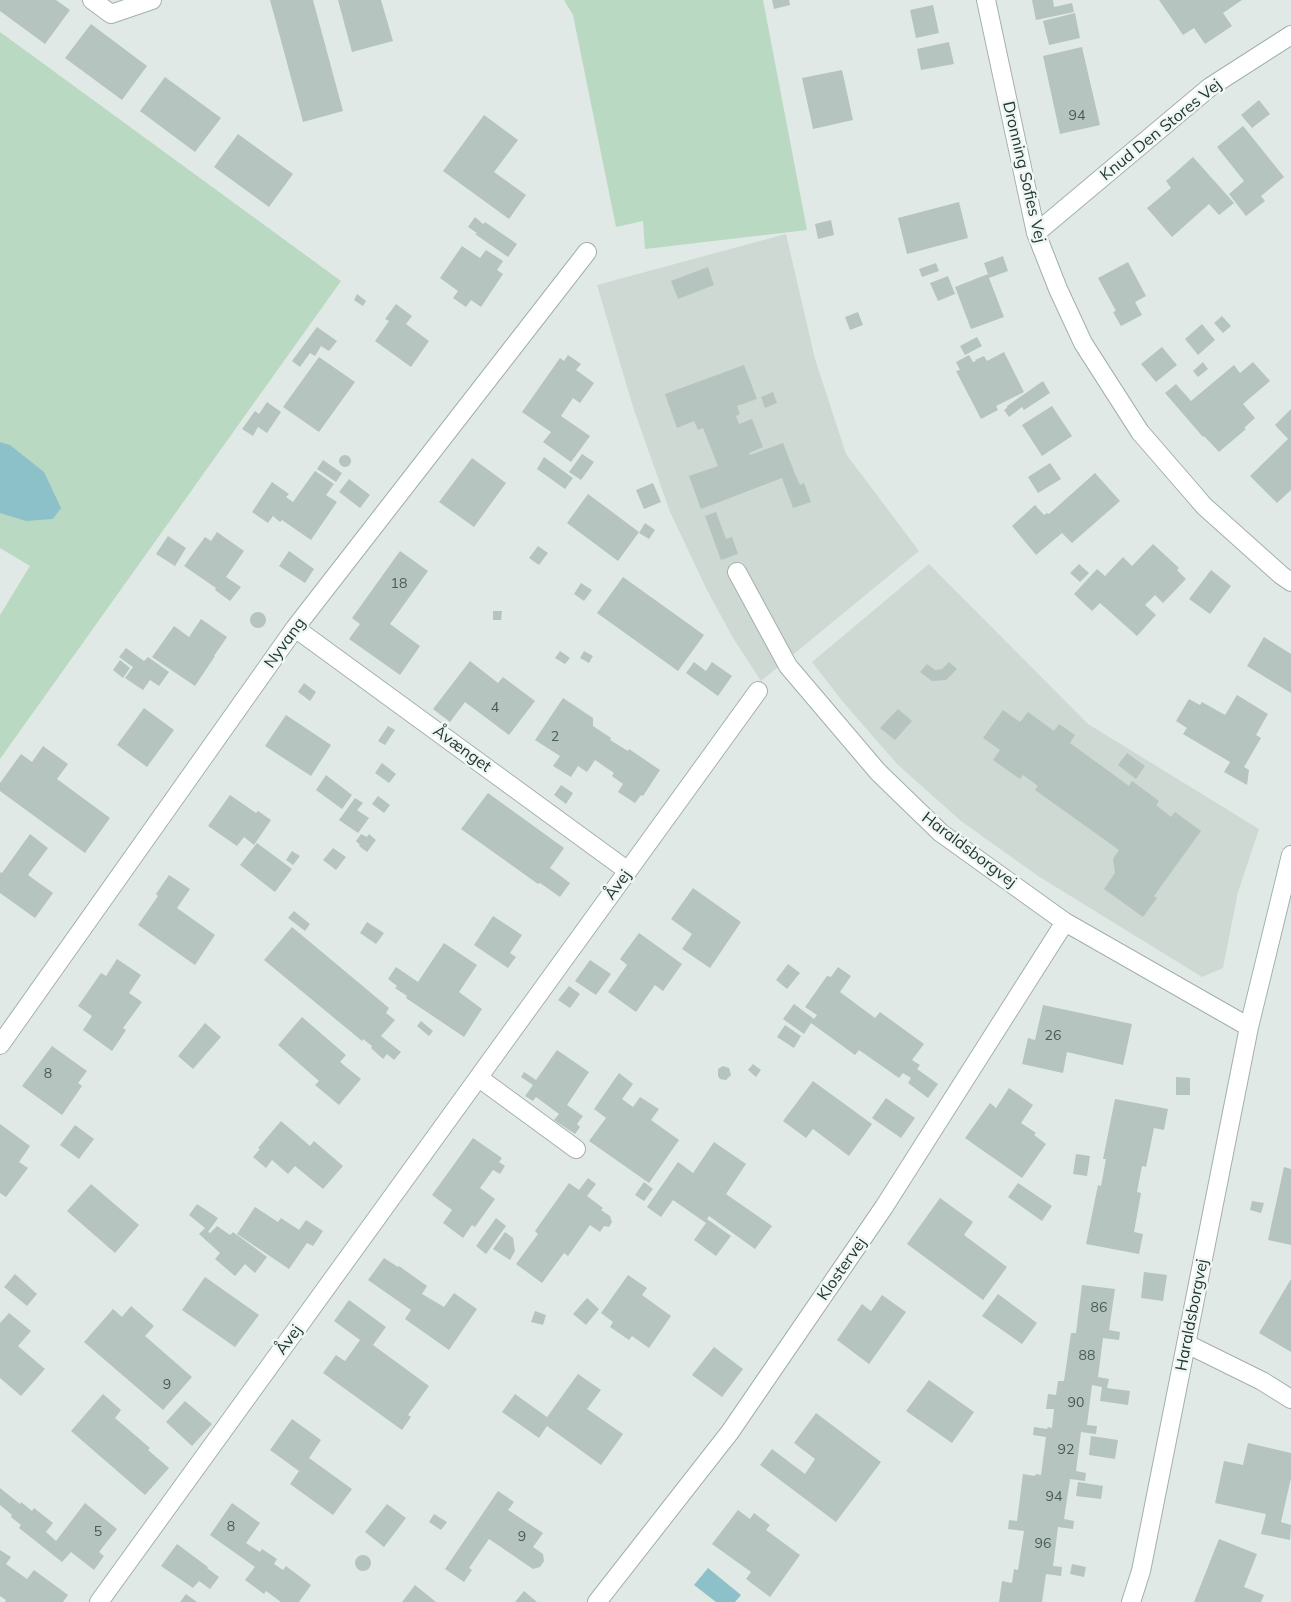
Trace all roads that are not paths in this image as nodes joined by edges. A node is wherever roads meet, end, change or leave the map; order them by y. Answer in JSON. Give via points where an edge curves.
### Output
{"nodes":[{"id":1,"x":92,"y":0,"type":"edge"},
{"id":2,"x":152,"y":0,"type":"edge"},
{"id":3,"x":986,"y":0,"type":"edge"},
{"id":4,"x":1291,"y":35,"type":"edge"},
{"id":5,"x":1036,"y":233,"type":"junction"},
{"id":6,"x":587,"y":252,"type":"dead end"},
{"id":7,"x":737,"y":572,"type":"dead end"},
{"id":8,"x":1291,"y":582,"type":"edge"},
{"id":9,"x":295,"y":628,"type":"junction"},
{"id":10,"x":758,"y":691,"type":"dead end"},
{"id":11,"x":1291,"y":855,"type":"edge"},
{"id":12,"x":628,"y":871,"type":"junction"},
{"id":13,"x":1065,"y":922,"type":"junction"},
{"id":14,"x":1249,"y":1027,"type":"junction"},
{"id":15,"x":0,"y":1045,"type":"edge"},
{"id":16,"x":478,"y":1078,"type":"junction"},
{"id":17,"x":576,"y":1149,"type":"dead end"},
{"id":18,"x":1187,"y":1344,"type":"junction"},
{"id":19,"x":1291,"y":1399,"type":"edge"},
{"id":20,"x":99,"y":1602,"type":"edge"},
{"id":21,"x":597,"y":1602,"type":"edge"},
{"id":22,"x":1131,"y":1602,"type":"edge"}],
"edges":[{"from":1,"to":2,"type":"street","via":[[111,14]]},
{"from":3,"to":5,"type":"street","name":"Dronning Sofies Vej"},
{"from":4,"to":5,"type":"street","name":"Knud Den Stores Vej","via":[[1210,87]]},
{"from":5,"to":8,"type":"street","name":"Dronning Sofies Vej","via":[[1083,343],[1140,432],[1204,506]]},
{"from":6,"to":9,"type":"street","name":"Nyvang"},
{"from":7,"to":13,"type":"street","name":"Haraldsborgvej","via":[[788,666],[878,772],[941,833]]},
{"from":9,"to":12,"type":"street","name":"Åvænget"},
{"from":9,"to":15,"type":"street","name":"Nyvang"},
{"from":10,"to":12,"type":"street","name":"Åvej"},
{"from":11,"to":14,"type":"street","name":"Haraldsborgvej"},
{"from":12,"to":16,"type":"street","name":"Åvej"},
{"from":13,"to":14,"type":"street","name":"Haraldsborgvej"},
{"from":13,"to":21,"type":"street","name":"Klostervej","via":[[878,1216],[729,1432]]},
{"from":14,"to":18,"type":"street","name":"Haraldsborgvej"},
{"from":16,"to":17,"type":"street"},
{"from":16,"to":20,"type":"street","name":"Åvej"},
{"from":18,"to":19,"type":"street"},
{"from":18,"to":22,"type":"street","name":"Haraldsborgvej"}]}
